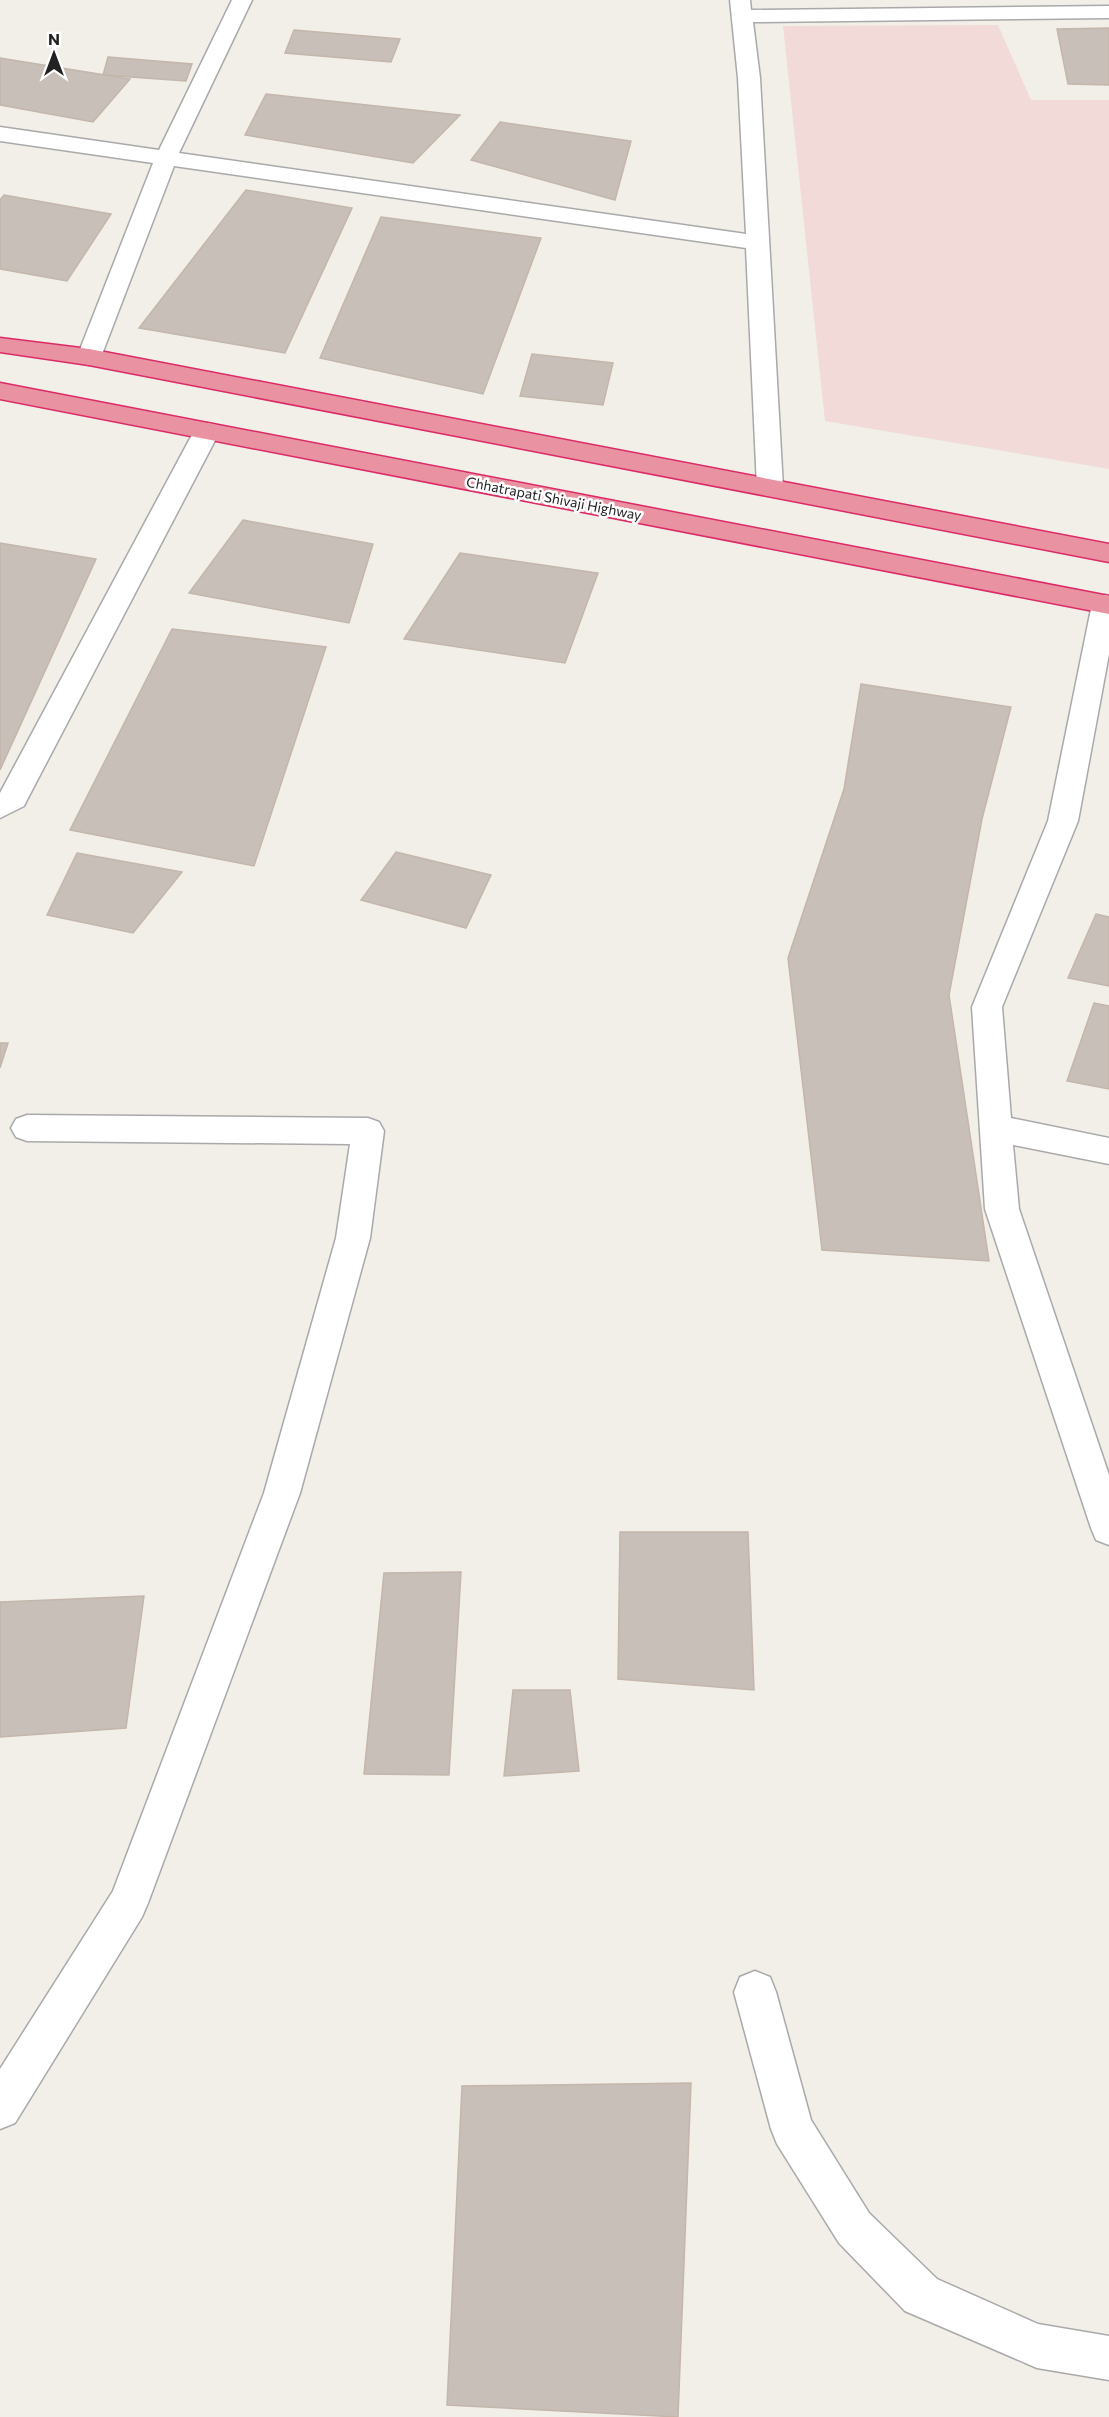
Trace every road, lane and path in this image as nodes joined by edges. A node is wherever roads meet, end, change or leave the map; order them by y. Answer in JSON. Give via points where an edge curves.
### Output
{"nodes":[{"id":1,"x":242,"y":0,"type":"edge"},
{"id":2,"x":741,"y":8,"type":"edge"},
{"id":3,"x":1109,"y":12,"type":"edge"},
{"id":4,"x":0,"y":134,"type":"edge"},
{"id":5,"x":166,"y":158,"type":"junction"},
{"id":6,"x":757,"y":243,"type":"junction"},
{"id":7,"x":0,"y":345,"type":"edge"},
{"id":8,"x":89,"y":357,"type":"junction"},
{"id":9,"x":0,"y":391,"type":"edge"},
{"id":10,"x":207,"y":431,"type":"junction"},
{"id":11,"x":770,"y":487,"type":"junction"},
{"id":12,"x":1109,"y":553,"type":"edge"},
{"id":13,"x":1107,"y":604,"type":"edge"},
{"id":14,"x":0,"y":807,"type":"edge"},
{"id":15,"x":27,"y":1128,"type":"dead end"},
{"id":16,"x":995,"y":1128,"type":"junction"},
{"id":17,"x":1109,"y":1151,"type":"edge"},
{"id":18,"x":1109,"y":1528,"type":"edge"},
{"id":19,"x":755,"y":1992,"type":"dead end"},
{"id":20,"x":0,"y":2108,"type":"edge"},
{"id":21,"x":1109,"y":2358,"type":"edge"}],
"edges":[{"from":1,"to":5,"type":"street"},
{"from":2,"to":3,"type":"street"},
{"from":2,"to":6,"type":"street","via":[[749,78]]},
{"from":4,"to":5,"type":"street"},
{"from":5,"to":6,"type":"street"},
{"from":5,"to":8,"type":"street"},
{"from":6,"to":11,"type":"street"},
{"from":7,"to":8,"type":"highway"},
{"from":8,"to":11,"type":"highway"},
{"from":9,"to":10,"type":"highway","name":"Chhatrapati Shivaji Highway"},
{"from":10,"to":13,"type":"highway","name":"Chhatrapati Shivaji Highway"},
{"from":10,"to":14,"type":"street","via":[[14,798]]},
{"from":11,"to":12,"type":"highway"},
{"from":13,"to":16,"type":"street","via":[[1063,821],[987,1007]]},
{"from":15,"to":20,"type":"street","via":[[368,1131],[353,1238],[282,1493],[128,1903]]},
{"from":16,"to":17,"type":"street"},
{"from":16,"to":18,"type":"street","via":[[1002,1209]]},
{"from":19,"to":21,"type":"street","via":[[792,2129],[855,2228],[921,2295],[1037,2346]]}]}
